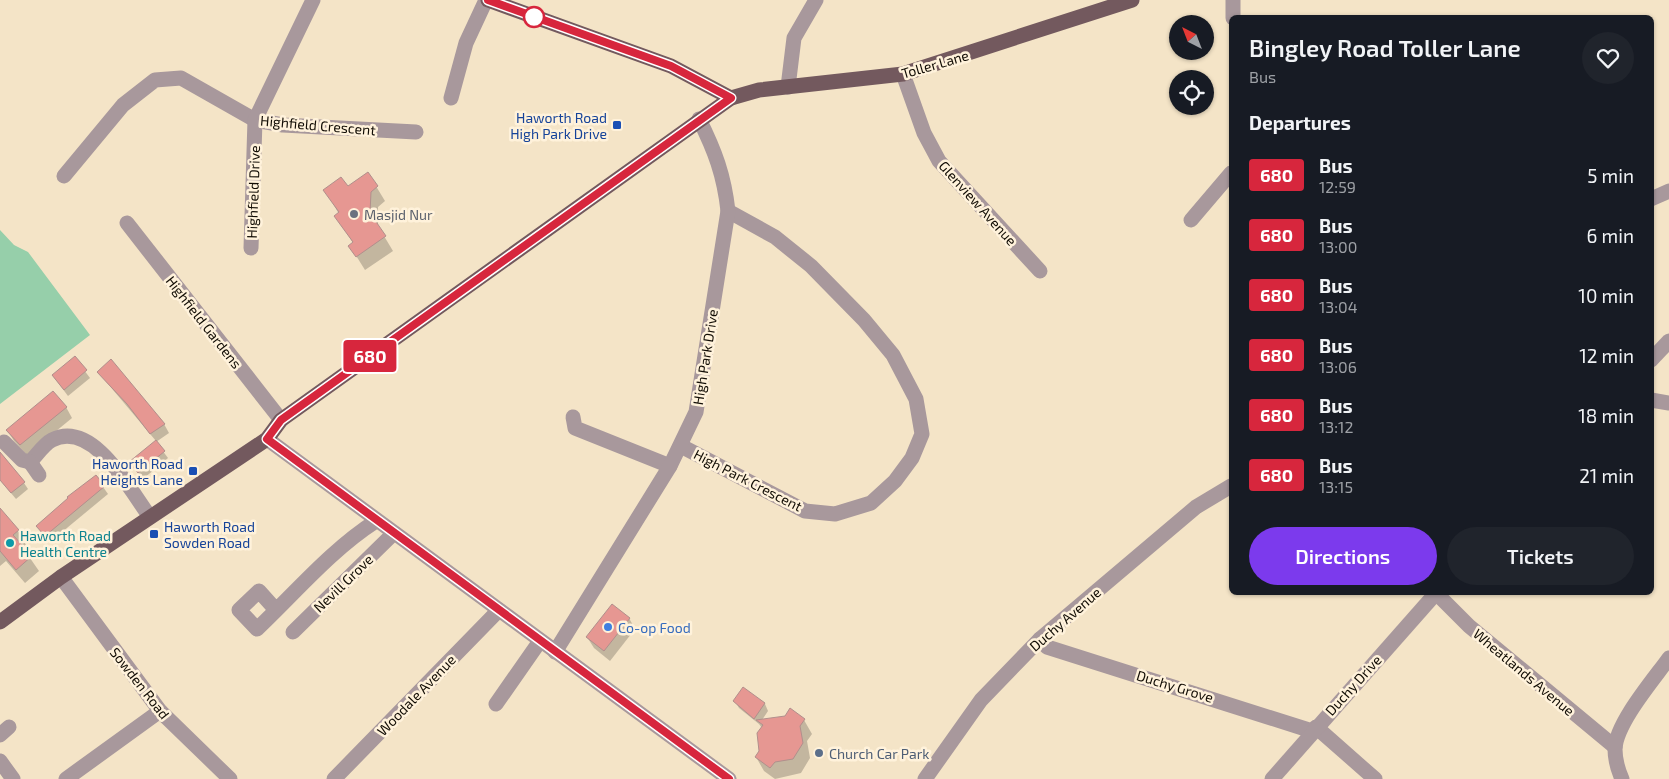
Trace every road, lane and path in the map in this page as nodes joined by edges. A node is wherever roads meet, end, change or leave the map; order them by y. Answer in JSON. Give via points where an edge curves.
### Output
{"nodes":[{"id":1,"x":313,"y":0,"type":"edge"},
{"id":2,"x":487,"y":0,"type":"edge"},
{"id":3,"x":816,"y":0,"type":"edge"},
{"id":4,"x":1132,"y":0,"type":"edge"},
{"id":5,"x":1233,"y":0,"type":"edge"},
{"id":6,"x":1233,"y":15,"type":"edge"},
{"id":7,"x":903,"y":74,"type":"junction"},
{"id":8,"x":788,"y":87,"type":"junction"},
{"id":9,"x":451,"y":98,"type":"dead end"},
{"id":10,"x":731,"y":98,"type":"junction"},
{"id":11,"x":699,"y":119,"type":"junction"},
{"id":12,"x":255,"y":120,"type":"junction"},
{"id":13,"x":416,"y":132,"type":"dead end"},
{"id":14,"x":64,"y":176,"type":"dead end"},
{"id":15,"x":1229,"y":176,"type":"edge"},
{"id":16,"x":1669,"y":191,"type":"edge"},
{"id":17,"x":1654,"y":198,"type":"edge"},
{"id":18,"x":728,"y":211,"type":"junction"},
{"id":19,"x":1191,"y":220,"type":"dead end"},
{"id":20,"x":127,"y":223,"type":"dead end"},
{"id":21,"x":251,"y":248,"type":"dead end"},
{"id":22,"x":1040,"y":271,"type":"dead end"},
{"id":23,"x":1669,"y":341,"type":"edge"},
{"id":24,"x":1654,"y":357,"type":"edge"},
{"id":25,"x":1654,"y":400,"type":"edge"},
{"id":26,"x":1669,"y":403,"type":"edge"},
{"id":27,"x":573,"y":417,"type":"dead end"},
{"id":28,"x":281,"y":420,"type":"junction"},
{"id":29,"x":267,"y":439,"type":"junction"},
{"id":30,"x":4,"y":442,"type":"dead end"},
{"id":31,"x":681,"y":446,"type":"junction"},
{"id":32,"x":30,"y":462,"type":"junction"},
{"id":33,"x":670,"y":466,"type":"junction"},
{"id":34,"x":39,"y":475,"type":"dead end"},
{"id":35,"x":1229,"y":487,"type":"edge"},
{"id":36,"x":150,"y":518,"type":"junction"},
{"id":37,"x":376,"y":520,"type":"junction"},
{"id":38,"x":394,"y":533,"type":"junction"},
{"id":39,"x":61,"y":577,"type":"junction"},
{"id":40,"x":1434,"y":595,"type":"edge"},
{"id":41,"x":1438,"y":595,"type":"edge"},
{"id":42,"x":276,"y":610,"type":"dead end"},
{"id":43,"x":498,"y":610,"type":"junction"},
{"id":44,"x":2,"y":616,"type":"edge"},
{"id":45,"x":293,"y":632,"type":"dead end"},
{"id":46,"x":1040,"y":639,"type":"junction"},
{"id":47,"x":540,"y":641,"type":"junction"},
{"id":48,"x":555,"y":652,"type":"junction"},
{"id":49,"x":1669,"y":658,"type":"edge"},
{"id":50,"x":496,"y":704,"type":"dead end"},
{"id":51,"x":160,"y":711,"type":"junction"},
{"id":52,"x":1314,"y":729,"type":"junction"},
{"id":53,"x":1615,"y":747,"type":"junction"},
{"id":54,"x":0,"y":761,"type":"edge"},
{"id":55,"x":13,"y":779,"type":"edge"},
{"id":56,"x":66,"y":779,"type":"edge"},
{"id":57,"x":230,"y":779,"type":"edge"},
{"id":58,"x":334,"y":779,"type":"edge"},
{"id":59,"x":729,"y":779,"type":"edge"},
{"id":60,"x":925,"y":779,"type":"edge"},
{"id":61,"x":1272,"y":779,"type":"edge"},
{"id":62,"x":1375,"y":779,"type":"edge"},
{"id":63,"x":1622,"y":779,"type":"edge"}],
"edges":[{"from":1,"to":12,"type":"street","name":"Highfield Drive"},
{"from":2,"to":9,"type":"street","via":[[466,43]]},
{"from":2,"to":10,"type":"main road","via":[[671,66]]},
{"from":3,"to":8,"type":"street","via":[[794,38]]},
{"from":4,"to":7,"type":"main road","name":"Toller Lane"},
{"from":5,"to":6,"type":"street"},
{"from":7,"to":8,"type":"main road","name":"Toller Lane"},
{"from":7,"to":22,"type":"street","name":"Glenview Avenue","via":[[924,133],[939,162]]},
{"from":8,"to":10,"type":"main road","name":"Toller Lane","via":[[759,90]]},
{"from":10,"to":11,"type":"main road","name":"Toller Lane"},
{"from":11,"to":18,"type":"street","name":"High Park Drive","via":[[725,182]]},
{"from":11,"to":28,"type":"main road","name":"Toller Lane"},
{"from":12,"to":13,"type":"street","name":"Highfield Crescent","via":[[283,125]]},
{"from":12,"to":14,"type":"street","name":"Highfield Crescent","via":[[181,78],[155,80],[123,105]]},
{"from":12,"to":21,"type":"street","name":"Highfield Drive"},
{"from":15,"to":19,"type":"street"},
{"from":16,"to":17,"type":"street"},
{"from":18,"to":31,"type":"street","name":"High Park Drive","via":[[696,412]]},
{"from":18,"to":31,"type":"street","name":"High Park Crescent","via":[[775,237],[811,266],[864,320],[893,355],[916,400],[922,434],[912,458],[895,481],[871,503],[835,514],[804,510]]},
{"from":20,"to":28,"type":"street","name":"Highfield Gardens"},
{"from":23,"to":24,"type":"street"},
{"from":25,"to":26,"type":"street"},
{"from":27,"to":33,"type":"street","via":[[576,428]]},
{"from":28,"to":29,"type":"main road","name":"Toller Lane"},
{"from":29,"to":36,"type":"main road","name":"Toller Lane"},
{"from":29,"to":37,"type":"street"},
{"from":30,"to":32,"type":"street","via":[[22,460]]},
{"from":31,"to":33,"type":"street","name":"High Park Drive"},
{"from":32,"to":34,"type":"street"},
{"from":32,"to":36,"type":"street","via":[[50,441],[67,436],[83,440],[100,450]]},
{"from":33,"to":48,"type":"street","name":"High Park Drive"},
{"from":35,"to":46,"type":"street","name":"Duchy Avenue","via":[[1196,507]]},
{"from":36,"to":39,"type":"main road","name":"Toller Lane"},
{"from":37,"to":38,"type":"street"},
{"from":37,"to":42,"type":"street","via":[[348,539]]},
{"from":38,"to":43,"type":"street"},
{"from":38,"to":45,"type":"street","name":"Nevill Grove"},
{"from":39,"to":44,"type":"main road","name":"Toller Lane"},
{"from":39,"to":51,"type":"street","name":"Sowden Road"},
{"from":40,"to":52,"type":"street","name":"Duchy Drive"},
{"from":41,"to":53,"type":"street","name":"Wheatlands Avenue","via":[[1469,626]]},
{"from":43,"to":47,"type":"street"},
{"from":43,"to":58,"type":"street","name":"Woodale Avenue"},
{"from":46,"to":52,"type":"street","name":"Duchy Grove","via":[[1047,647]]},
{"from":46,"to":60,"type":"street","name":"Duchy Avenue","via":[[981,700]]},
{"from":47,"to":48,"type":"street"},
{"from":47,"to":50,"type":"street"},
{"from":48,"to":59,"type":"street"},
{"from":49,"to":53,"type":"street","via":[[1626,718]]},
{"from":51,"to":56,"type":"street"},
{"from":51,"to":57,"type":"street","name":"Sowden Road"},
{"from":52,"to":61,"type":"street","name":"Duchy Drive"},
{"from":52,"to":62,"type":"street"},
{"from":53,"to":63,"type":"street"},
{"from":54,"to":55,"type":"street"}]}
